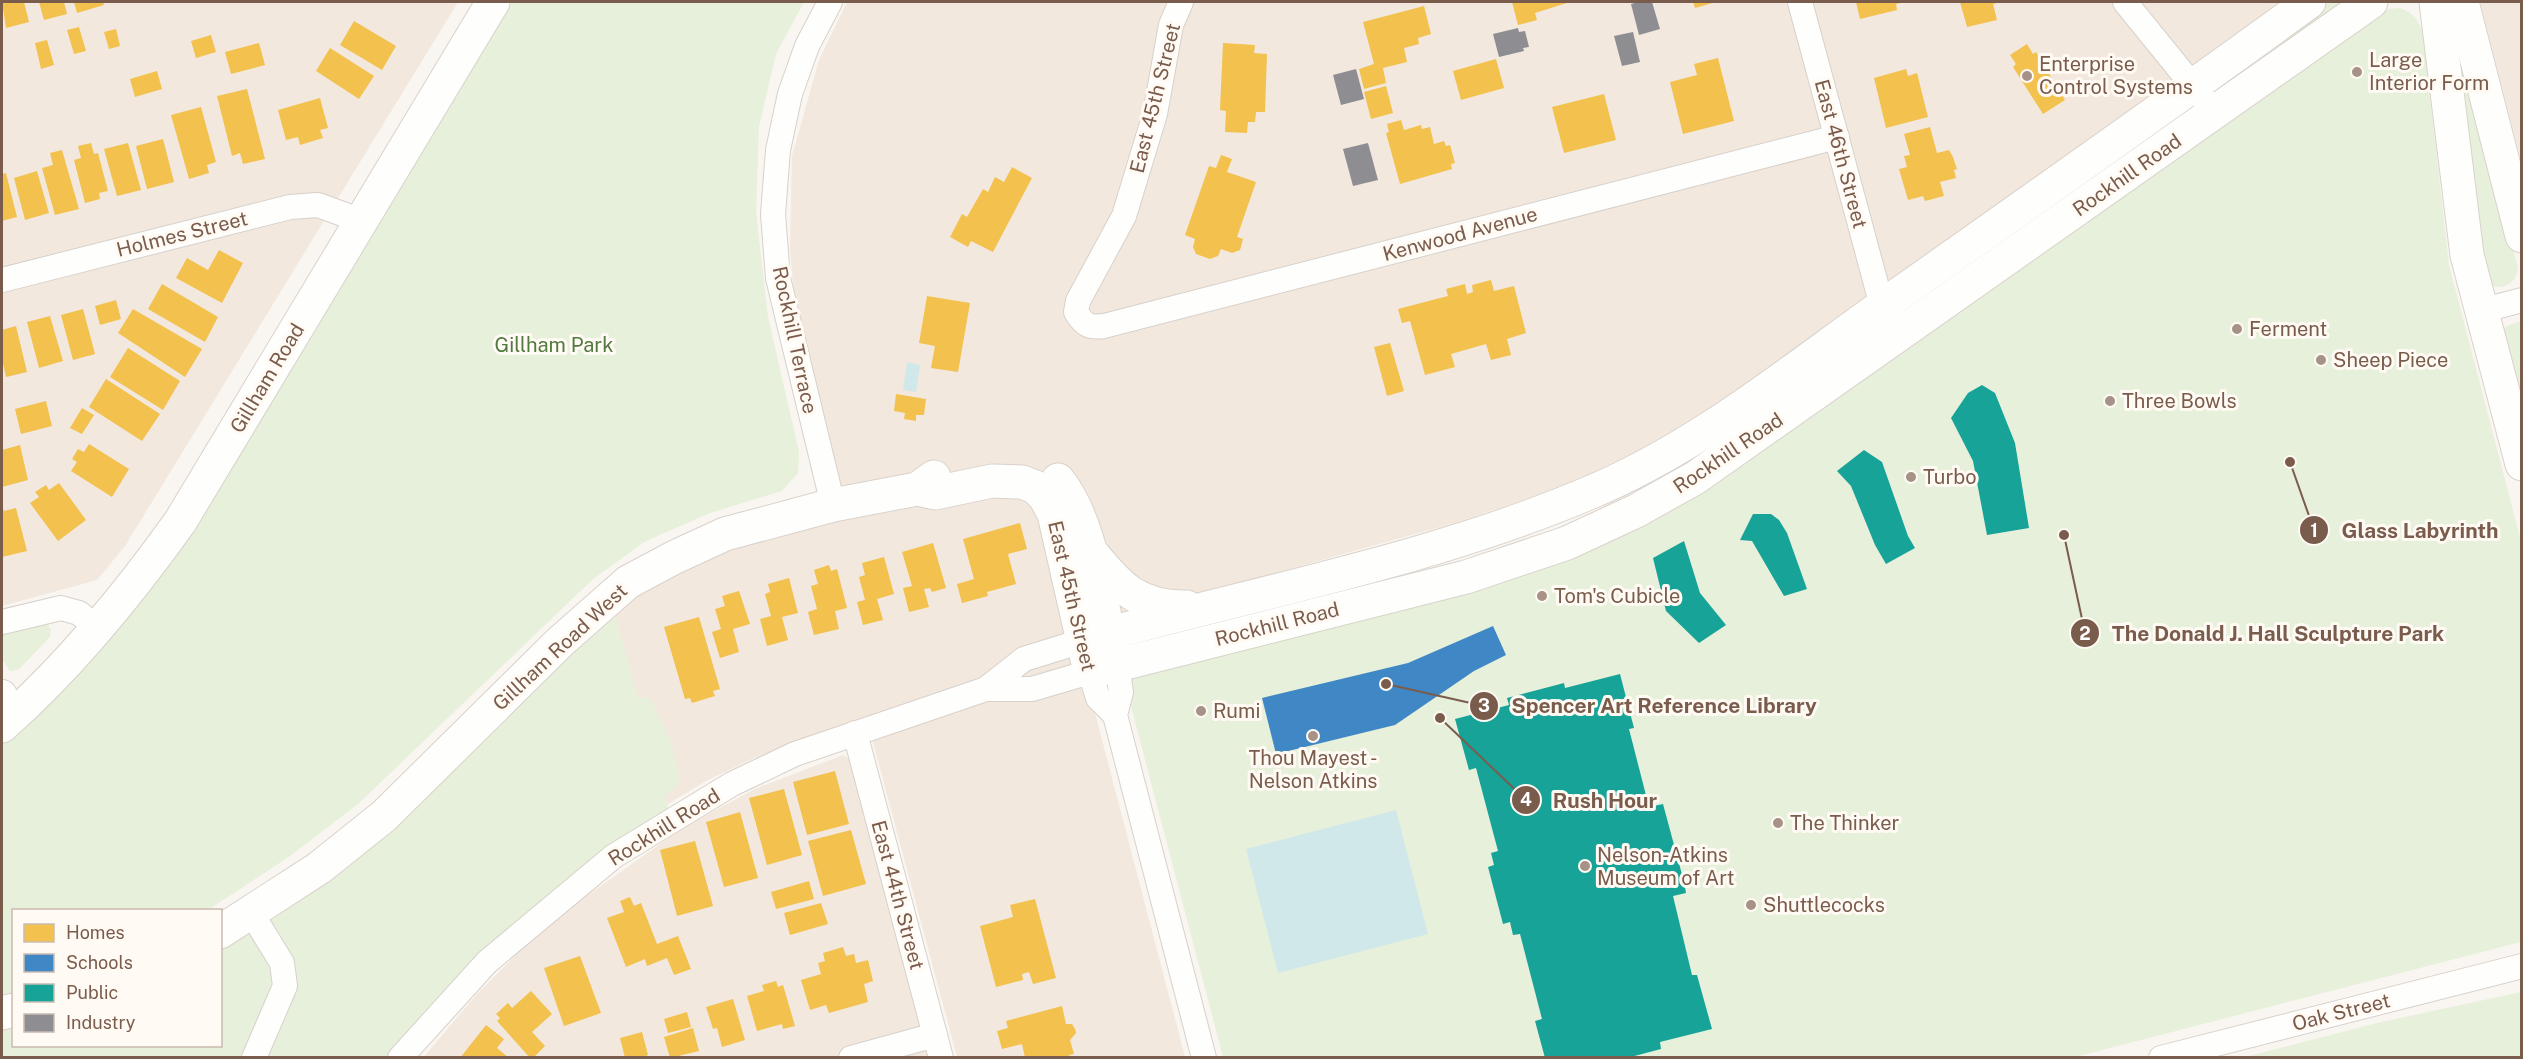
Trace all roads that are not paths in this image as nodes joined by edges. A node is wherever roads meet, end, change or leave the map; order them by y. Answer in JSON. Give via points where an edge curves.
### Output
{"nodes":[{"id":1,"x":494,"y":2,"type":"edge"},
{"id":2,"x":830,"y":2,"type":"edge"},
{"id":3,"x":1181,"y":2,"type":"edge"},
{"id":4,"x":1800,"y":2,"type":"edge"},
{"id":5,"x":2126,"y":2,"type":"edge"},
{"id":6,"x":2309,"y":2,"type":"edge"},
{"id":7,"x":2371,"y":2,"type":"edge"},
{"id":8,"x":2436,"y":2,"type":"edge"},
{"id":9,"x":2462,"y":2,"type":"edge"},
{"id":10,"x":2193,"y":87,"type":"junction"},
{"id":11,"x":2215,"y":113,"type":"junction"},
{"id":12,"x":1837,"y":137,"type":"junction"},
{"id":13,"x":362,"y":221,"type":"junction"},
{"id":14,"x":2522,"y":236,"type":"edge"},
{"id":15,"x":2,"y":280,"type":"edge"},
{"id":16,"x":2522,"y":300,"type":"edge"},
{"id":17,"x":1882,"y":306,"type":"junction"},
{"id":18,"x":2480,"y":311,"type":"junction"},
{"id":19,"x":1083,"y":324,"type":"joint"},
{"id":20,"x":1902,"y":334,"type":"junction"},
{"id":21,"x":2522,"y":464,"type":"edge"},
{"id":22,"x":917,"y":489,"type":"junction"},
{"id":23,"x":833,"y":506,"type":"junction"},
{"id":24,"x":1088,"y":548,"type":"junction"},
{"id":25,"x":1207,"y":607,"type":"junction"},
{"id":26,"x":2,"y":622,"type":"edge"},
{"id":27,"x":98,"y":629,"type":"junction"},
{"id":28,"x":1095,"y":637,"type":"junction"},
{"id":29,"x":1103,"y":668,"type":"junction"},
{"id":30,"x":986,"y":689,"type":"junction"},
{"id":31,"x":5,"y":713,"type":"edge"},
{"id":32,"x":855,"y":733,"type":"junction"},
{"id":33,"x":252,"y":914,"type":"junction"},
{"id":34,"x":222,"y":931,"type":"edge"},
{"id":35,"x":2522,"y":966,"type":"edge"},
{"id":36,"x":938,"y":1046,"type":"edge"},
{"id":37,"x":254,"y":1058,"type":"edge"},
{"id":38,"x":400,"y":1058,"type":"edge"},
{"id":39,"x":851,"y":1058,"type":"edge"},
{"id":40,"x":1204,"y":1058,"type":"edge"},
{"id":41,"x":2162,"y":1058,"type":"edge"}],
"edges":[{"from":1,"to":13,"type":"main road","name":"Gillham Road"},
{"from":2,"to":23,"type":"street","name":"Rockhill Terrace","via":[[807,46],[790,93],[777,150],[773,214],[778,278]]},
{"from":3,"to":19,"type":"street","name":"East 45th Street","via":[[1172,25],[1155,114],[1124,216],[1078,301],[1076,312]]},
{"from":4,"to":12,"type":"street","name":"East 46th Street"},
{"from":5,"to":10,"type":"street"},
{"from":6,"to":10,"type":"main road","name":"Rockhill Road"},
{"from":7,"to":11,"type":"main road","name":"Rockhill Road"},
{"from":8,"to":18,"type":"main road","via":[[2467,255]]},
{"from":9,"to":14,"type":"main road"},
{"from":10,"to":11,"type":"street"},
{"from":10,"to":17,"type":"main road","name":"Rockhill Road"},
{"from":11,"to":20,"type":"main road","name":"Rockhill Road"},
{"from":12,"to":17,"type":"street","name":"East 46th Street"},
{"from":12,"to":19,"type":"street","name":"Kenwood Avenue","via":[[1104,326],[1092,328]]},
{"from":13,"to":15,"type":"street","name":"Holmes Street","via":[[318,205],[290,207]]},
{"from":13,"to":27,"type":"main road","name":"Gillham Road","via":[[180,522]]},
{"from":16,"to":18,"type":"street"},
{"from":17,"to":20,"type":"street"},
{"from":17,"to":25,"type":"main road","name":"Rockhill Road","via":[[1688,444],[1591,492],[1493,530]]},
{"from":18,"to":21,"type":"main road"},
{"from":20,"to":29,"type":"main road","name":"Rockhill Road","via":[[1695,478],[1567,543],[1466,576]]},
{"from":22,"to":23,"type":"main road","name":"Gillham Road West"},
{"from":22,"to":24,"type":"main road","name":"Gillham Road West","via":[[930,478],[1008,463],[1043,470],[1056,477],[1066,490]]},
{"from":22,"to":28,"type":"main road","name":"East 45th Street","via":[[935,493],[992,481],[1022,482],[1035,488],[1054,514]]},
{"from":23,"to":33,"type":"main road","name":"Gillham Road West","via":[[725,534],[628,582],[560,642],[384,816],[319,868]]},
{"from":24,"to":25,"type":"main road","via":[[1116,581],[1145,602]]},
{"from":24,"to":28,"type":"main road","name":"East 45th Street"},
{"from":25,"to":28,"type":"main road","name":"Rockhill Road"},
{"from":26,"to":27,"type":"street","via":[[62,608],[79,613]]},
{"from":27,"to":31,"type":"main road","name":"Gillham Road","via":[[58,672]]},
{"from":28,"to":29,"type":"main road","name":"East 45th Street"},
{"from":28,"to":30,"type":"street","name":"Rockhill Road","via":[[1024,659]]},
{"from":29,"to":30,"type":"street","name":"Rockhill Road","via":[[1032,689]]},
{"from":29,"to":40,"type":"street","name":"East 45th Street","via":[[1121,693],[1115,715]]},
{"from":30,"to":32,"type":"street","name":"Rockhill Road"},
{"from":32,"to":36,"type":"street","name":"East 44th Street"},
{"from":32,"to":38,"type":"street","name":"Rockhill Road","via":[[795,754],[732,784],[614,856],[487,962]]},
{"from":33,"to":34,"type":"main road","name":"Gillham Road West"},
{"from":33,"to":37,"type":"street","via":[[282,963],[285,986]]},
{"from":35,"to":41,"type":"street","name":"Oak Street"},
{"from":36,"to":39,"type":"street"}]}
